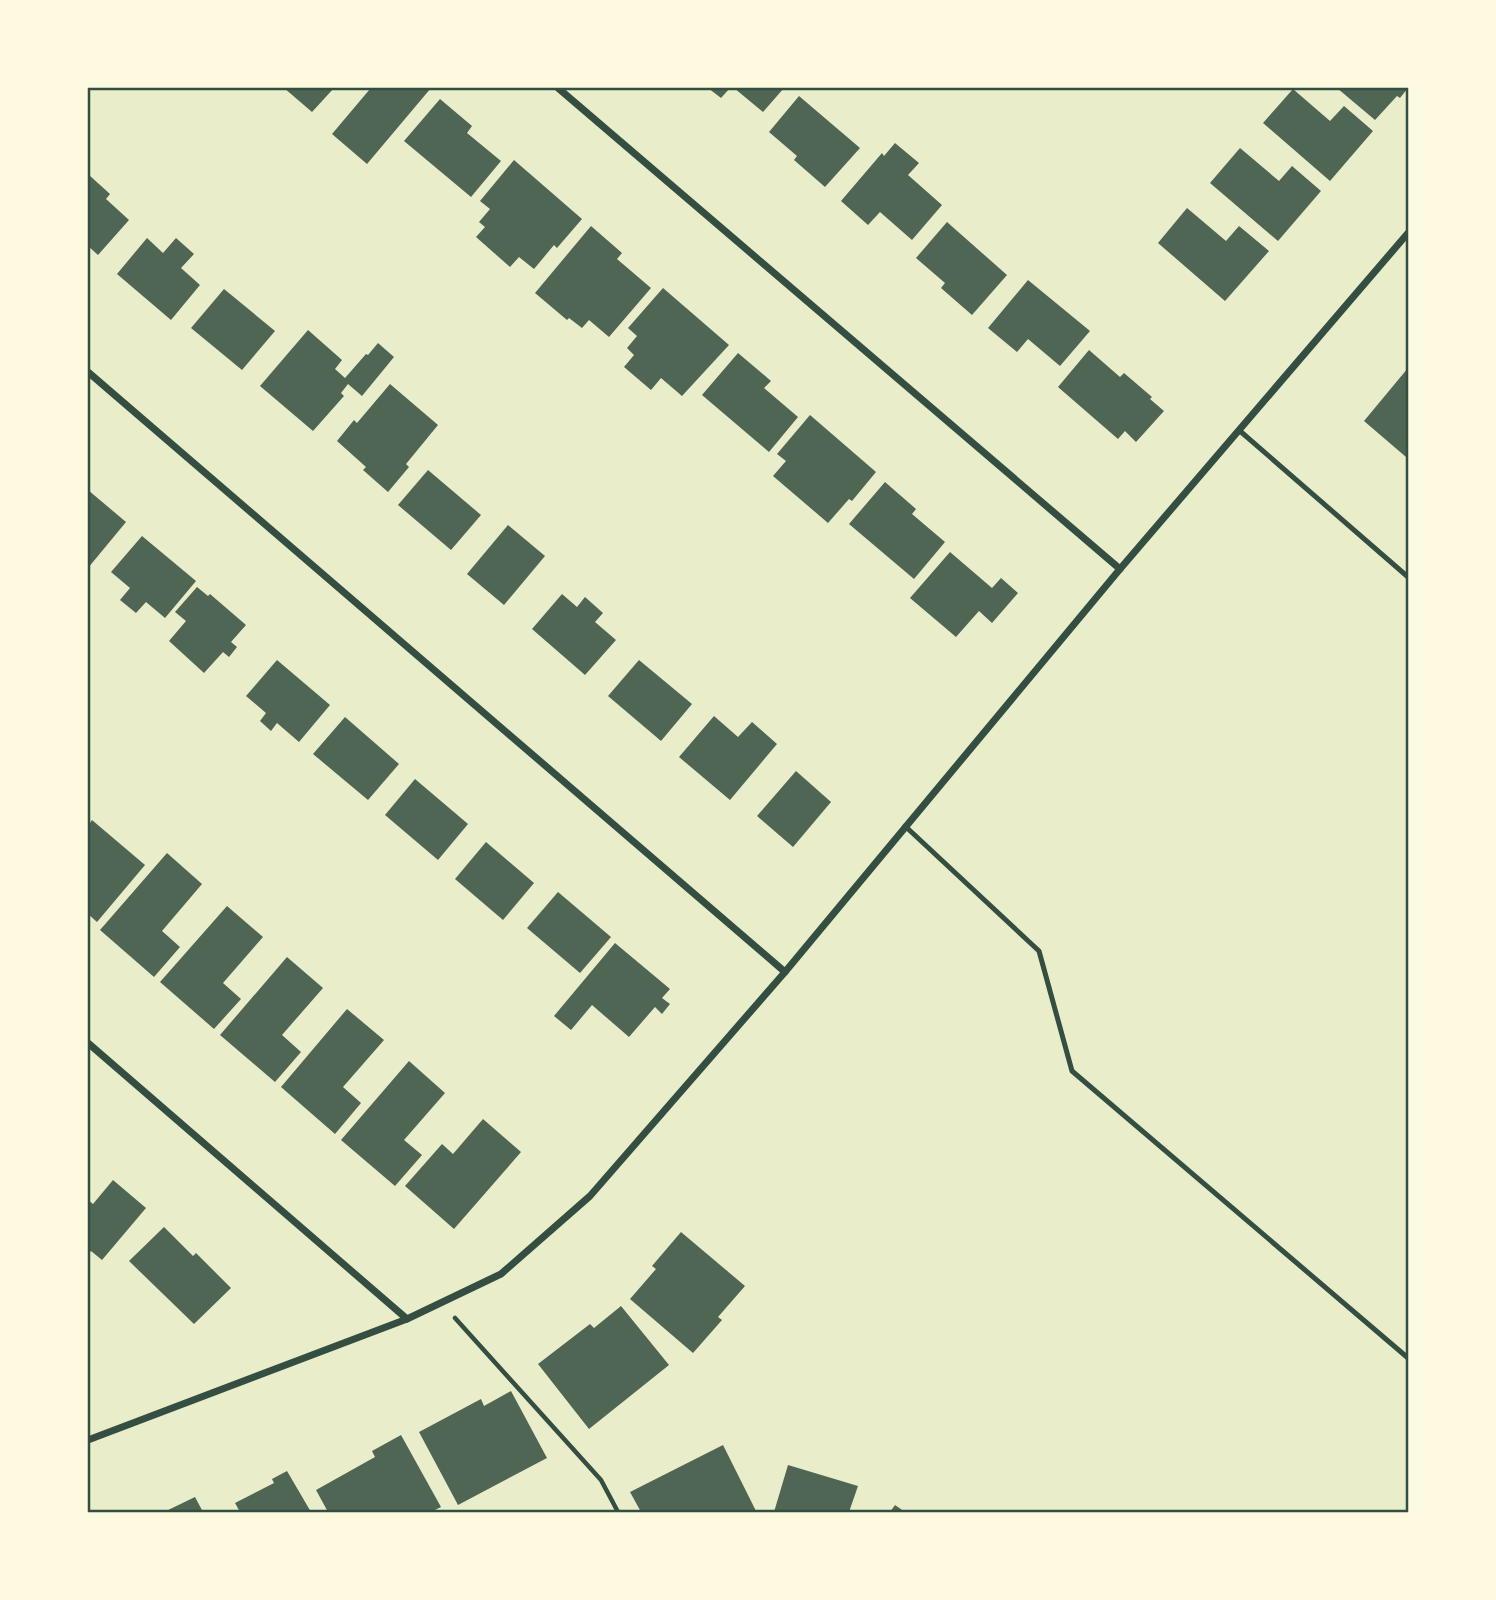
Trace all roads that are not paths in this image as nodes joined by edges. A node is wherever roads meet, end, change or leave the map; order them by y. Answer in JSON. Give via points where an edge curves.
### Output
{"nodes":[{"id":1,"x":558,"y":88,"type":"edge"},
{"id":2,"x":1409,"y":233,"type":"edge"},
{"id":3,"x":88,"y":372,"type":"edge"},
{"id":4,"x":1240,"y":431,"type":"junction"},
{"id":5,"x":1120,"y":569,"type":"junction"},
{"id":6,"x":1409,"y":577,"type":"edge"},
{"id":7,"x":905,"y":826,"type":"junction"},
{"id":8,"x":785,"y":972,"type":"junction"},
{"id":9,"x":88,"y":1043,"type":"edge"},
{"id":10,"x":407,"y":1319,"type":"junction"},
{"id":11,"x":1409,"y":1358,"type":"edge"},
{"id":12,"x":88,"y":1440,"type":"edge"}],
"edges":[{"from":1,"to":5,"type":"street"},
{"from":2,"to":4,"type":"street"},
{"from":3,"to":8,"type":"street"},
{"from":4,"to":5,"type":"street"},
{"from":4,"to":6,"type":"lane"},
{"from":5,"to":7,"type":"street"},
{"from":7,"to":8,"type":"street"},
{"from":7,"to":11,"type":"lane","via":[[1039,951],[1072,1071]]},
{"from":8,"to":10,"type":"street","via":[[590,1196],[501,1274]]},
{"from":9,"to":10,"type":"street"},
{"from":10,"to":12,"type":"street"}]}
